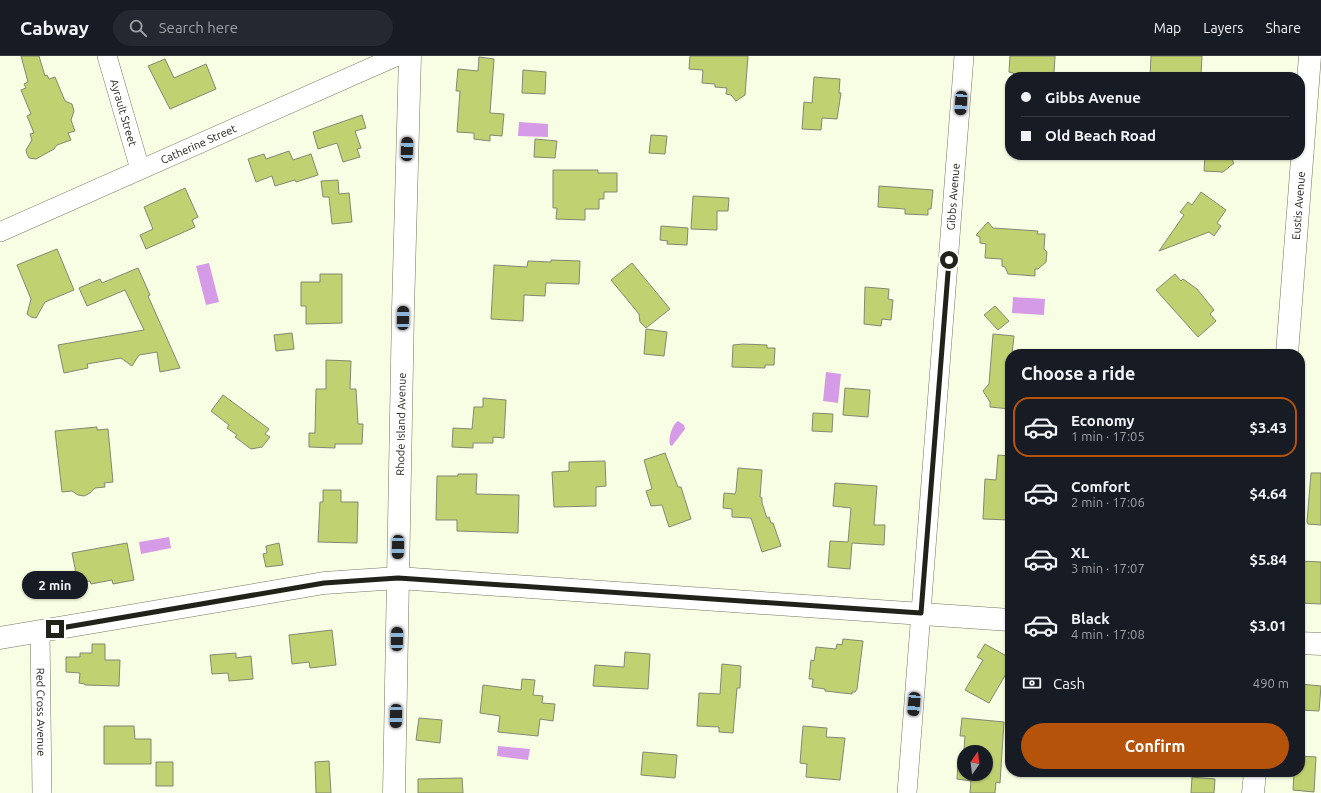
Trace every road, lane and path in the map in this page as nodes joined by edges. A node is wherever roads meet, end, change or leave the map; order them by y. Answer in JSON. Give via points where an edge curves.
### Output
{"nodes":[{"id":1,"x":107,"y":56,"type":"edge"},
{"id":2,"x":397,"y":56,"type":"edge"},
{"id":3,"x":410,"y":56,"type":"edge"},
{"id":4,"x":964,"y":56,"type":"edge"},
{"id":5,"x":1310,"y":56,"type":"edge"},
{"id":6,"x":1305,"y":121,"type":"edge"},
{"id":7,"x":1302,"y":160,"type":"edge"},
{"id":8,"x":140,"y":169,"type":"junction"},
{"id":9,"x":0,"y":232,"type":"edge"},
{"id":10,"x":1287,"y":349,"type":"edge"},
{"id":11,"x":398,"y":578,"type":"junction"},
{"id":12,"x":921,"y":613,"type":"junction"},
{"id":13,"x":1005,"y":620,"type":"edge"},
{"id":14,"x":40,"y":631,"type":"junction"},
{"id":15,"x":0,"y":638,"type":"edge"},
{"id":16,"x":1305,"y":643,"type":"edge"},
{"id":17,"x":1321,"y":644,"type":"edge"},
{"id":18,"x":1254,"y":777,"type":"edge"},
{"id":19,"x":42,"y":793,"type":"edge"},
{"id":20,"x":394,"y":793,"type":"edge"},
{"id":21,"x":907,"y":793,"type":"edge"},
{"id":22,"x":1253,"y":793,"type":"edge"}],
"edges":[{"from":1,"to":8,"type":"street","name":"Ayrault Street"},
{"from":2,"to":8,"type":"street","name":"Catherine Street"},
{"from":3,"to":11,"type":"street","name":"Rhode Island Avenue"},
{"from":4,"to":12,"type":"street","name":"Gibbs Avenue"},
{"from":5,"to":6,"type":"street","name":"Eustis Avenue"},
{"from":7,"to":10,"type":"street","name":"Eustis Avenue"},
{"from":8,"to":9,"type":"street","name":"Catherine Street"},
{"from":11,"to":12,"type":"street"},
{"from":11,"to":14,"type":"street","via":[[324,583]]},
{"from":11,"to":20,"type":"street","name":"Rhode Island Avenue"},
{"from":12,"to":13,"type":"street"},
{"from":12,"to":21,"type":"street","name":"Gibbs Avenue"},
{"from":14,"to":15,"type":"street"},
{"from":14,"to":19,"type":"street","name":"Red Cross Avenue"},
{"from":16,"to":17,"type":"street"},
{"from":18,"to":22,"type":"street"}]}
